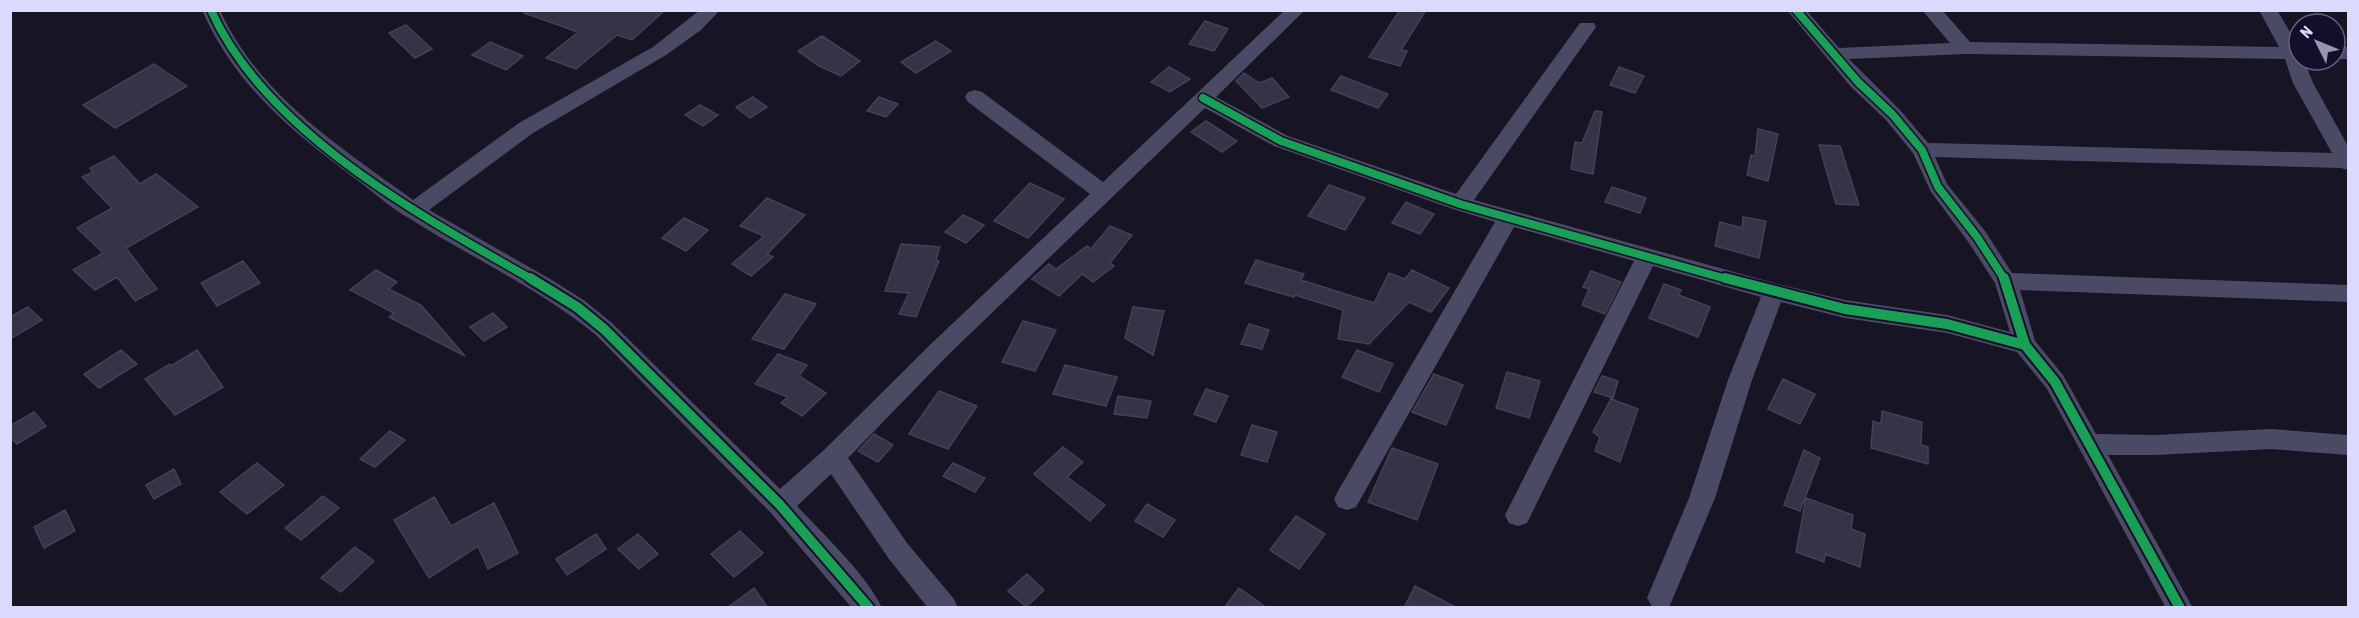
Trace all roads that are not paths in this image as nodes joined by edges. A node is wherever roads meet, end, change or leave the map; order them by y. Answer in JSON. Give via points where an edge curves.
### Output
{"nodes":[{"id":1,"x":212,"y":10,"type":"edge"},
{"id":2,"x":711,"y":10,"type":"edge"},
{"id":3,"x":1296,"y":10,"type":"edge"},
{"id":4,"x":1796,"y":10,"type":"edge"},
{"id":5,"x":1931,"y":10,"type":"edge"},
{"id":6,"x":2268,"y":10,"type":"edge"},
{"id":7,"x":1587,"y":27,"type":"dead end"},
{"id":8,"x":2287,"y":38,"type":"edge"},
{"id":9,"x":1965,"y":48,"type":"junction"},
{"id":10,"x":2287,"y":52,"type":"edge"},
{"id":11,"x":1833,"y":54,"type":"junction"},
{"id":12,"x":2301,"y":72,"type":"edge"},
{"id":13,"x":975,"y":97,"type":"dead end"},
{"id":14,"x":1203,"y":98,"type":"junction"},
{"id":15,"x":1922,"y":150,"type":"junction"},
{"id":16,"x":2348,"y":162,"type":"edge"},
{"id":17,"x":1103,"y":193,"type":"junction"},
{"id":18,"x":1460,"y":204,"type":"junction"},
{"id":19,"x":412,"y":212,"type":"junction"},
{"id":20,"x":1508,"y":218,"type":"junction"},
{"id":21,"x":1646,"y":258,"type":"junction"},
{"id":22,"x":2006,"y":280,"type":"junction"},
{"id":23,"x":1774,"y":292,"type":"junction"},
{"id":24,"x":2349,"y":293,"type":"edge"},
{"id":25,"x":2025,"y":345,"type":"junction"},
{"id":26,"x":2089,"y":444,"type":"junction"},
{"id":27,"x":2349,"y":445,"type":"edge"},
{"id":28,"x":833,"y":457,"type":"junction"},
{"id":29,"x":1347,"y":499,"type":"dead end"},
{"id":30,"x":780,"y":505,"type":"junction"},
{"id":31,"x":1518,"y":515,"type":"dead end"},
{"id":32,"x":1660,"y":598,"type":"dead end"},
{"id":33,"x":869,"y":608,"type":"edge"},
{"id":34,"x":945,"y":608,"type":"edge"},
{"id":35,"x":2180,"y":608,"type":"edge"}],
"edges":[{"from":1,"to":19,"type":"street","via":[[219,28],[262,90],[316,140]]},
{"from":2,"to":19,"type":"street","via":[[658,54],[538,120]]},
{"from":3,"to":14,"type":"street"},
{"from":4,"to":11,"type":"street"},
{"from":5,"to":9,"type":"street"},
{"from":6,"to":8,"type":"street"},
{"from":7,"to":18,"type":"street"},
{"from":9,"to":10,"type":"street"},
{"from":9,"to":11,"type":"street"},
{"from":11,"to":15,"type":"street"},
{"from":12,"to":16,"type":"street"},
{"from":13,"to":17,"type":"street"},
{"from":14,"to":17,"type":"street"},
{"from":14,"to":18,"type":"street","via":[[1281,141]]},
{"from":15,"to":16,"type":"street"},
{"from":15,"to":22,"type":"street","via":[[1938,188]]},
{"from":17,"to":28,"type":"street"},
{"from":18,"to":20,"type":"street"},
{"from":19,"to":30,"type":"street","via":[[577,307],[604,329]]},
{"from":20,"to":21,"type":"street"},
{"from":20,"to":29,"type":"street"},
{"from":21,"to":23,"type":"street"},
{"from":21,"to":31,"type":"street"},
{"from":22,"to":24,"type":"street"},
{"from":22,"to":25,"type":"street"},
{"from":23,"to":25,"type":"street","via":[[1845,309],[1947,324]]},
{"from":23,"to":32,"type":"street","via":[[1702,498]]},
{"from":25,"to":26,"type":"street","via":[[2055,382]]},
{"from":26,"to":27,"type":"street","via":[[2156,446],[2271,439]]},
{"from":26,"to":35,"type":"street"},
{"from":28,"to":30,"type":"street"},
{"from":28,"to":34,"type":"street","via":[[892,542]]},
{"from":30,"to":33,"type":"street"}]}
